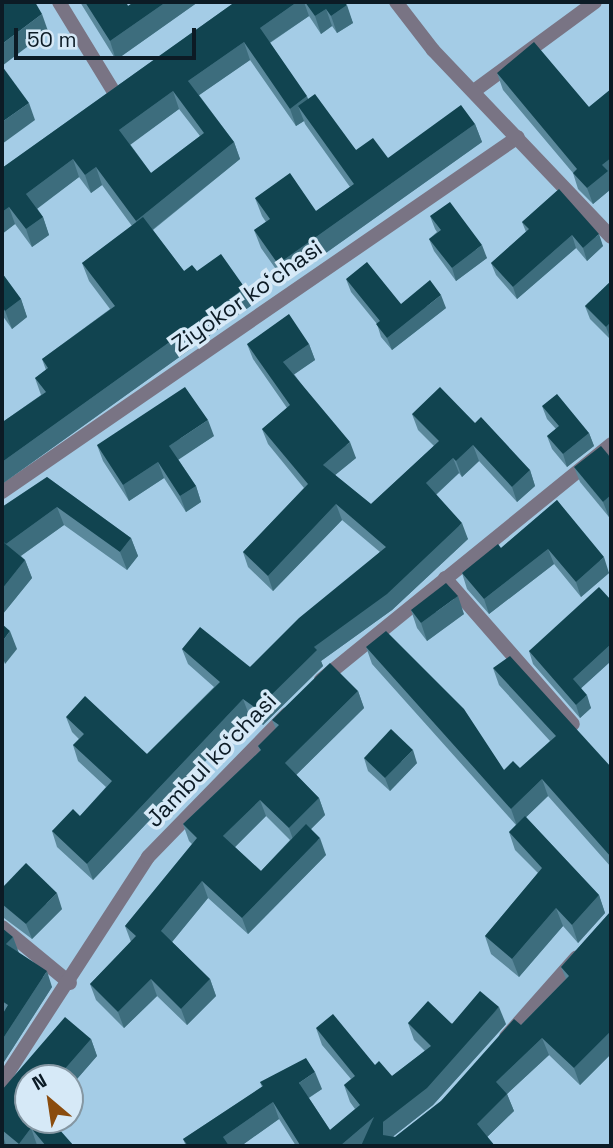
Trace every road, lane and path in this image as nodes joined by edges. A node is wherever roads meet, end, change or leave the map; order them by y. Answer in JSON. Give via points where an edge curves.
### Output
{"nodes":[{"id":1,"x":59,"y":2,"type":"edge"},
{"id":2,"x":396,"y":2,"type":"edge"},
{"id":3,"x":596,"y":2,"type":"edge"},
{"id":4,"x":114,"y":92,"type":"edge"},
{"id":5,"x":474,"y":92,"type":"junction"},
{"id":6,"x":518,"y":137,"type":"junction"},
{"id":7,"x":611,"y":237,"type":"edge"},
{"id":8,"x":611,"y":444,"type":"edge"},
{"id":9,"x":2,"y":492,"type":"edge"},
{"id":10,"x":445,"y":578,"type":"junction"},
{"id":11,"x":573,"y":724,"type":"edge"},
{"id":12,"x":2,"y":927,"type":"edge"},
{"id":13,"x":587,"y":944,"type":"edge"},
{"id":14,"x":70,"y":983,"type":"junction"},
{"id":15,"x":492,"y":1053,"type":"edge"},
{"id":16,"x":2,"y":1083,"type":"edge"}],
"edges":[{"from":1,"to":4,"type":"street"},
{"from":2,"to":5,"type":"street"},
{"from":3,"to":5,"type":"street"},
{"from":5,"to":6,"type":"street"},
{"from":6,"to":7,"type":"street"},
{"from":6,"to":9,"type":"street","name":"Ziyokor koʻchasi"},
{"from":8,"to":10,"type":"street","name":"Jambul koʻchasi"},
{"from":10,"to":11,"type":"street"},
{"from":10,"to":14,"type":"street","name":"Jambul koʻchasi","via":[[302,698],[148,857]]},
{"from":12,"to":14,"type":"street"},
{"from":13,"to":15,"type":"street"},
{"from":14,"to":16,"type":"street","name":"Jambul koʻchasi"}]}
